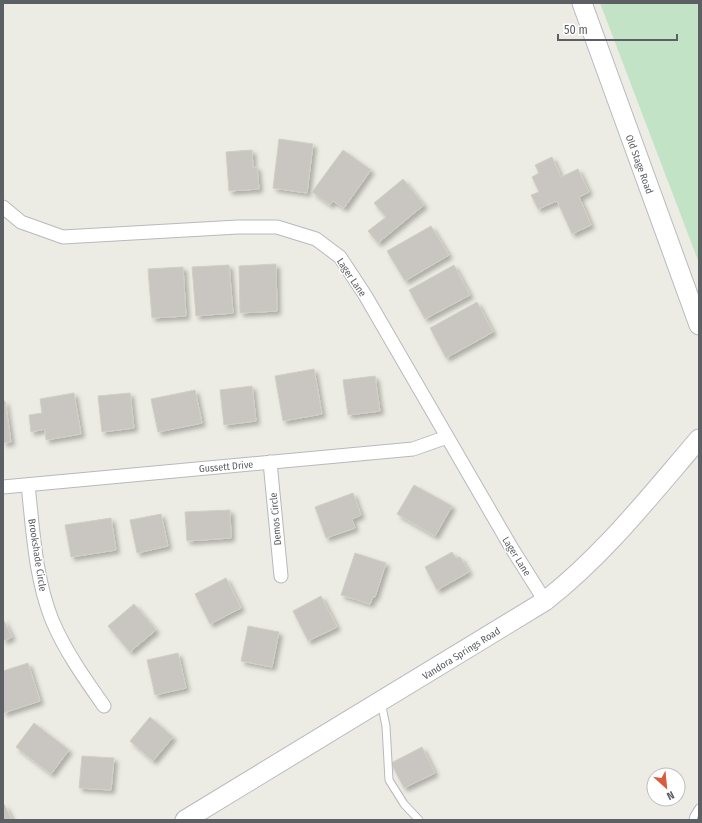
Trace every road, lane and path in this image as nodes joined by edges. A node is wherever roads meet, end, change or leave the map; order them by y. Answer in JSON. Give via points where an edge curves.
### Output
{"nodes":[{"id":1,"x":582,"y":3,"type":"edge"},
{"id":2,"x":3,"y":207,"type":"edge"},
{"id":3,"x":699,"y":326,"type":"edge"},
{"id":4,"x":447,"y":437,"type":"junction"},
{"id":5,"x":699,"y":440,"type":"edge"},
{"id":6,"x":270,"y":462,"type":"junction"},
{"id":7,"x":28,"y":485,"type":"junction"},
{"id":8,"x":3,"y":487,"type":"edge"},
{"id":9,"x":281,"y":576,"type":"dead end"},
{"id":10,"x":545,"y":601,"type":"junction"},
{"id":11,"x":380,"y":702,"type":"junction"},
{"id":12,"x":104,"y":706,"type":"dead end"},
{"id":13,"x":699,"y":808,"type":"edge"},
{"id":14,"x":185,"y":820,"type":"edge"},
{"id":15,"x":419,"y":820,"type":"edge"},
{"id":16,"x":693,"y":820,"type":"edge"}],
"edges":[{"from":1,"to":3,"type":"street","name":"Old Stage Road"},
{"from":2,"to":4,"type":"street","name":"Lager Lane","via":[[21,222],[63,237],[277,227],[316,239],[340,257]]},
{"from":4,"to":6,"type":"street","name":"Gussett Drive","via":[[413,449]]},
{"from":4,"to":10,"type":"street","name":"Lager Lane"},
{"from":5,"to":10,"type":"street","name":"Vandora Springs Road","via":[[595,558]]},
{"from":6,"to":7,"type":"street","name":"Gussett Drive"},
{"from":6,"to":9,"type":"street","name":"Demos Circle"},
{"from":7,"to":8,"type":"street","name":"Gussett Drive"},
{"from":7,"to":12,"type":"street","name":"Brookshade Circle","via":[[36,559],[52,620],[74,663]]},
{"from":10,"to":11,"type":"street","name":"Vandora Springs Road"},
{"from":11,"to":14,"type":"street","name":"Vandora Springs Road"},
{"from":11,"to":15,"type":"lane","via":[[386,726],[389,780],[404,804]]},
{"from":13,"to":16,"type":"lane"}]}
